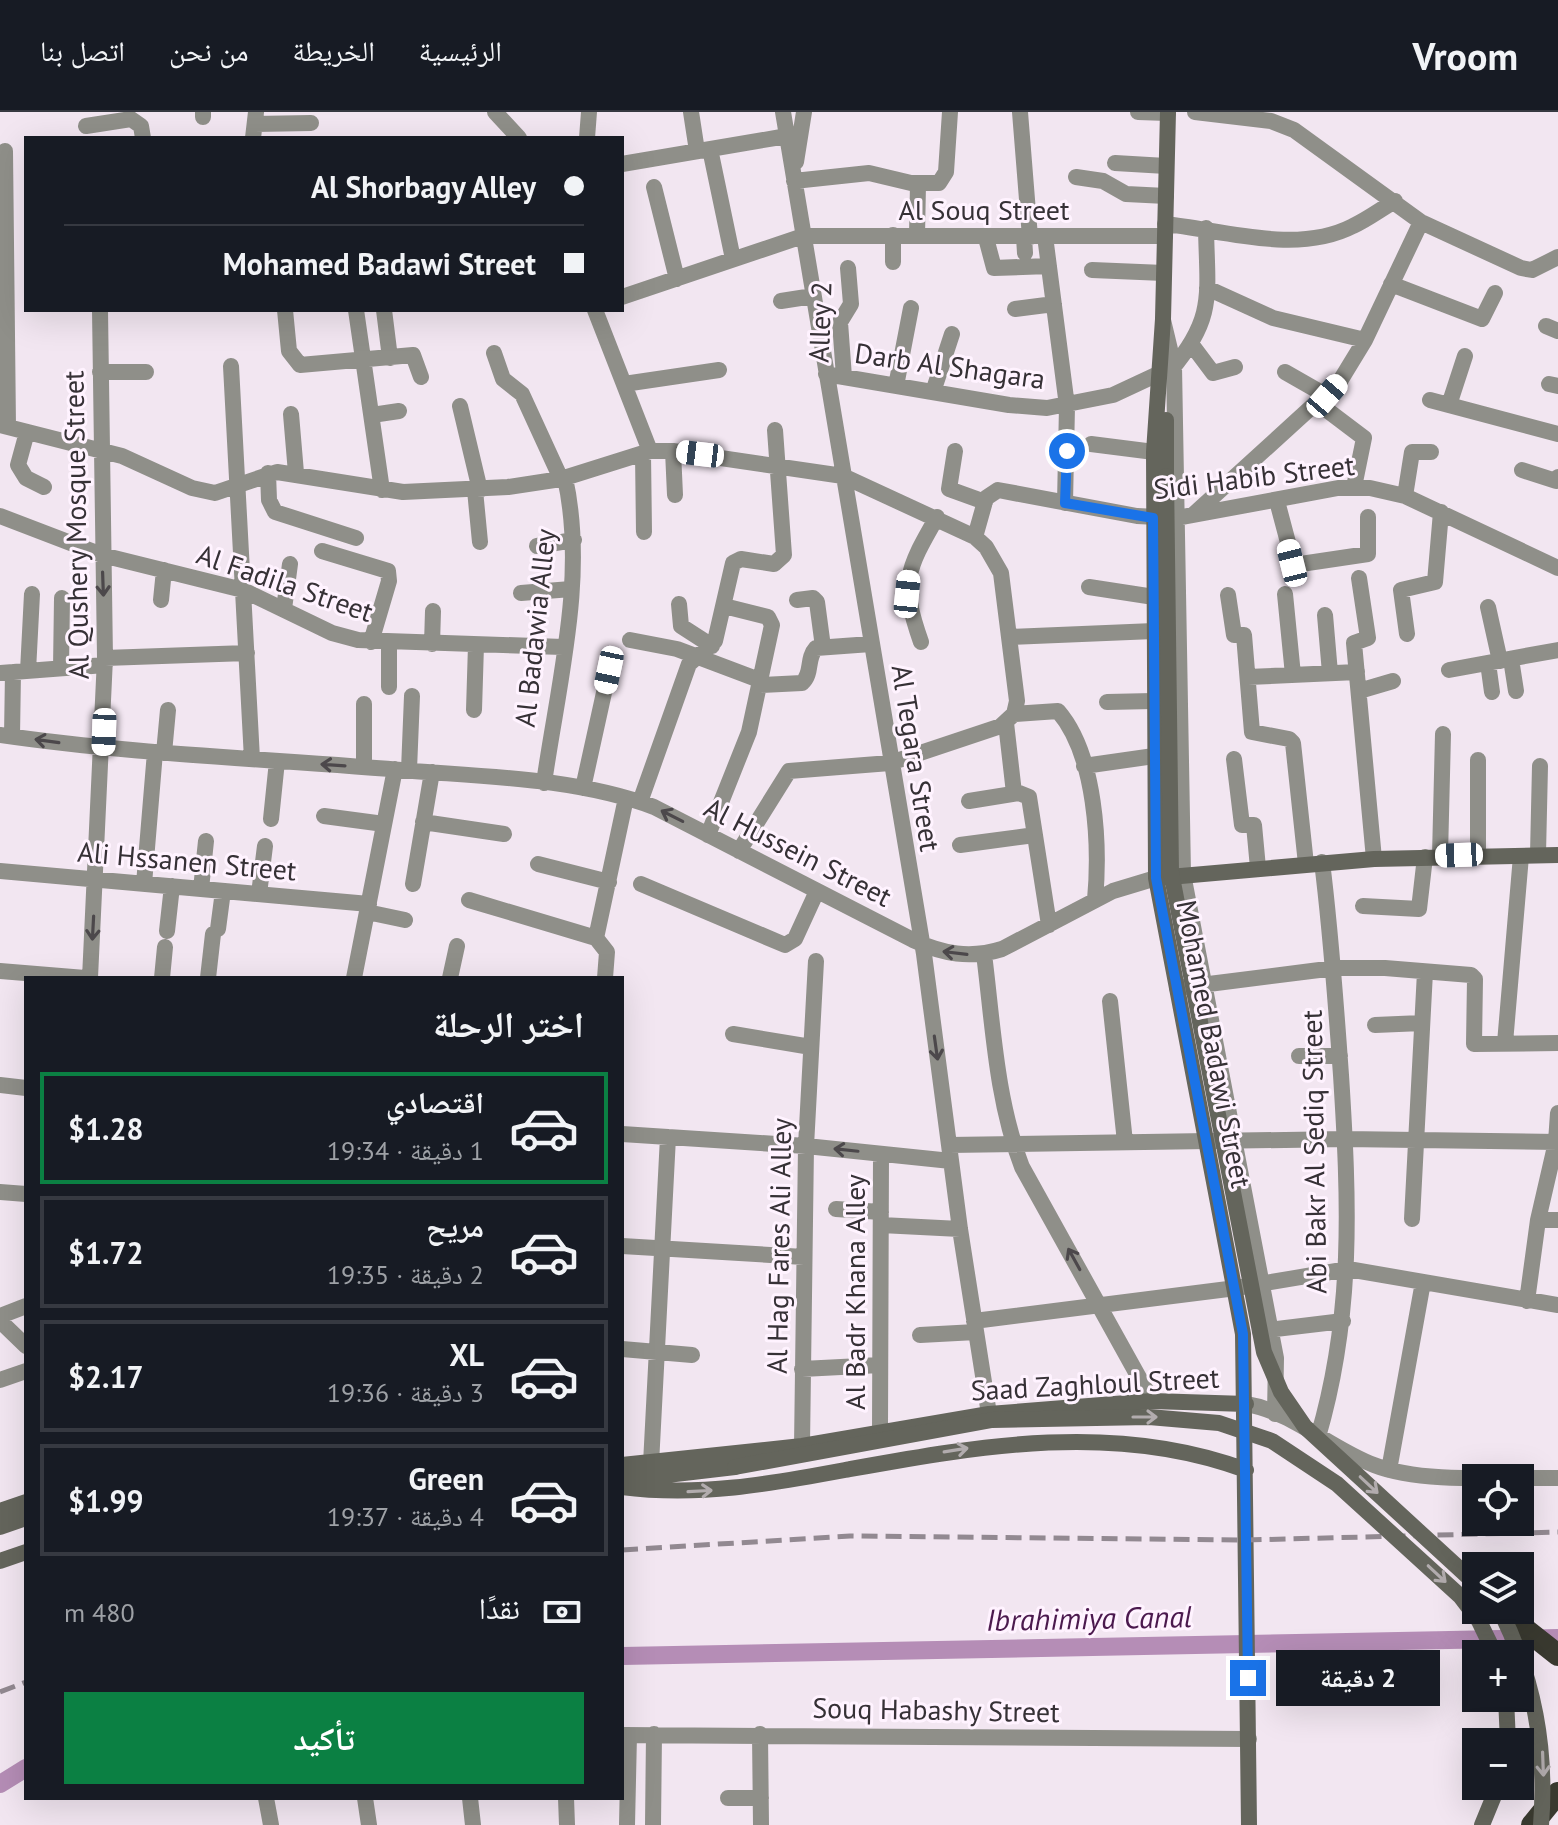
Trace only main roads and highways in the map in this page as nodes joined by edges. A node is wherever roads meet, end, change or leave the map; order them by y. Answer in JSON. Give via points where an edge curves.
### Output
{"nodes":[{"id":1,"x":1168,"y":112,"type":"edge"},
{"id":2,"x":1166,"y":372,"type":"junction"},
{"id":3,"x":1558,"y":855,"type":"edge"},
{"id":4,"x":1156,"y":878,"type":"junction"},
{"id":5,"x":1246,"y":1404,"type":"junction"},
{"id":6,"x":624,"y":1465,"type":"edge"},
{"id":7,"x":1246,"y":1470,"type":"junction"},
{"id":8,"x":624,"y":1481,"type":"edge"},
{"id":9,"x":624,"y":1487,"type":"edge"},
{"id":10,"x":24,"y":1503,"type":"edge"},
{"id":11,"x":0,"y":1511,"type":"edge"},
{"id":12,"x":24,"y":1519,"type":"edge"},
{"id":13,"x":0,"y":1527,"type":"edge"},
{"id":14,"x":24,"y":1553,"type":"edge"},
{"id":15,"x":0,"y":1561,"type":"edge"},
{"id":16,"x":1462,"y":1571,"type":"edge"},
{"id":17,"x":1507,"y":1624,"type":"edge"},
{"id":18,"x":1518,"y":1624,"type":"edge"},
{"id":19,"x":1488,"y":1640,"type":"edge"},
{"id":20,"x":1558,"y":1655,"type":"edge"},
{"id":21,"x":1558,"y":1793,"type":"edge"},
{"id":22,"x":1492,"y":1800,"type":"edge"},
{"id":23,"x":1249,"y":1825,"type":"edge"},
{"id":24,"x":1482,"y":1825,"type":"edge"},
{"id":25,"x":1532,"y":1825,"type":"edge"},
{"id":26,"x":1541,"y":1825,"type":"edge"}],
"edges":[{"from":1,"to":2,"type":"main road","name":"Mohamed Badawi Street"},
{"from":2,"to":4,"type":"main road","name":"Mohamed Badawi Street","via":[[1154,452]]},
{"from":2,"to":16,"type":"main road","one_way":true,"bridge":true,"via":[[1173,884],[1264,1352],[1281,1392],[1305,1427]]},
{"from":3,"to":4,"type":"main road","name":"Al Hussein Street","via":[[1374,859]]},
{"from":4,"to":5,"type":"main road","name":"Mohamed Badawi Street","via":[[1236,1288]]},
{"from":5,"to":6,"type":"main road","name":"Saad Zaghloul Street","via":[[1152,1401],[989,1414],[802,1446]]},
{"from":5,"to":7,"type":"main road","name":"Mohamed Badawi Street"},
{"from":9,"to":7,"type":"main road","name":"Saad Zaghloul Street","one_way":true,"via":[[701,1492],[953,1451],[1070,1441],[1166,1447]]},
{"from":7,"to":23,"type":"main road","name":"Mohamed Badawi Street"},
{"from":8,"to":19,"type":"main road","one_way":true,"bridge":true,"via":[[735,1467],[992,1420],[1149,1417],[1219,1423],[1272,1441],[1337,1484],[1460,1596]]},
{"from":10,"to":11,"type":"main road"},
{"from":12,"to":13,"type":"main road"},
{"from":14,"to":15,"type":"main road"},
{"from":17,"to":26,"type":"main road","one_way":true,"bridge":true,"via":[[1539,1720]]},
{"from":18,"to":20,"type":"highway"},
{"from":21,"to":25,"type":"highway"},
{"from":22,"to":24,"type":"main road"}]}
